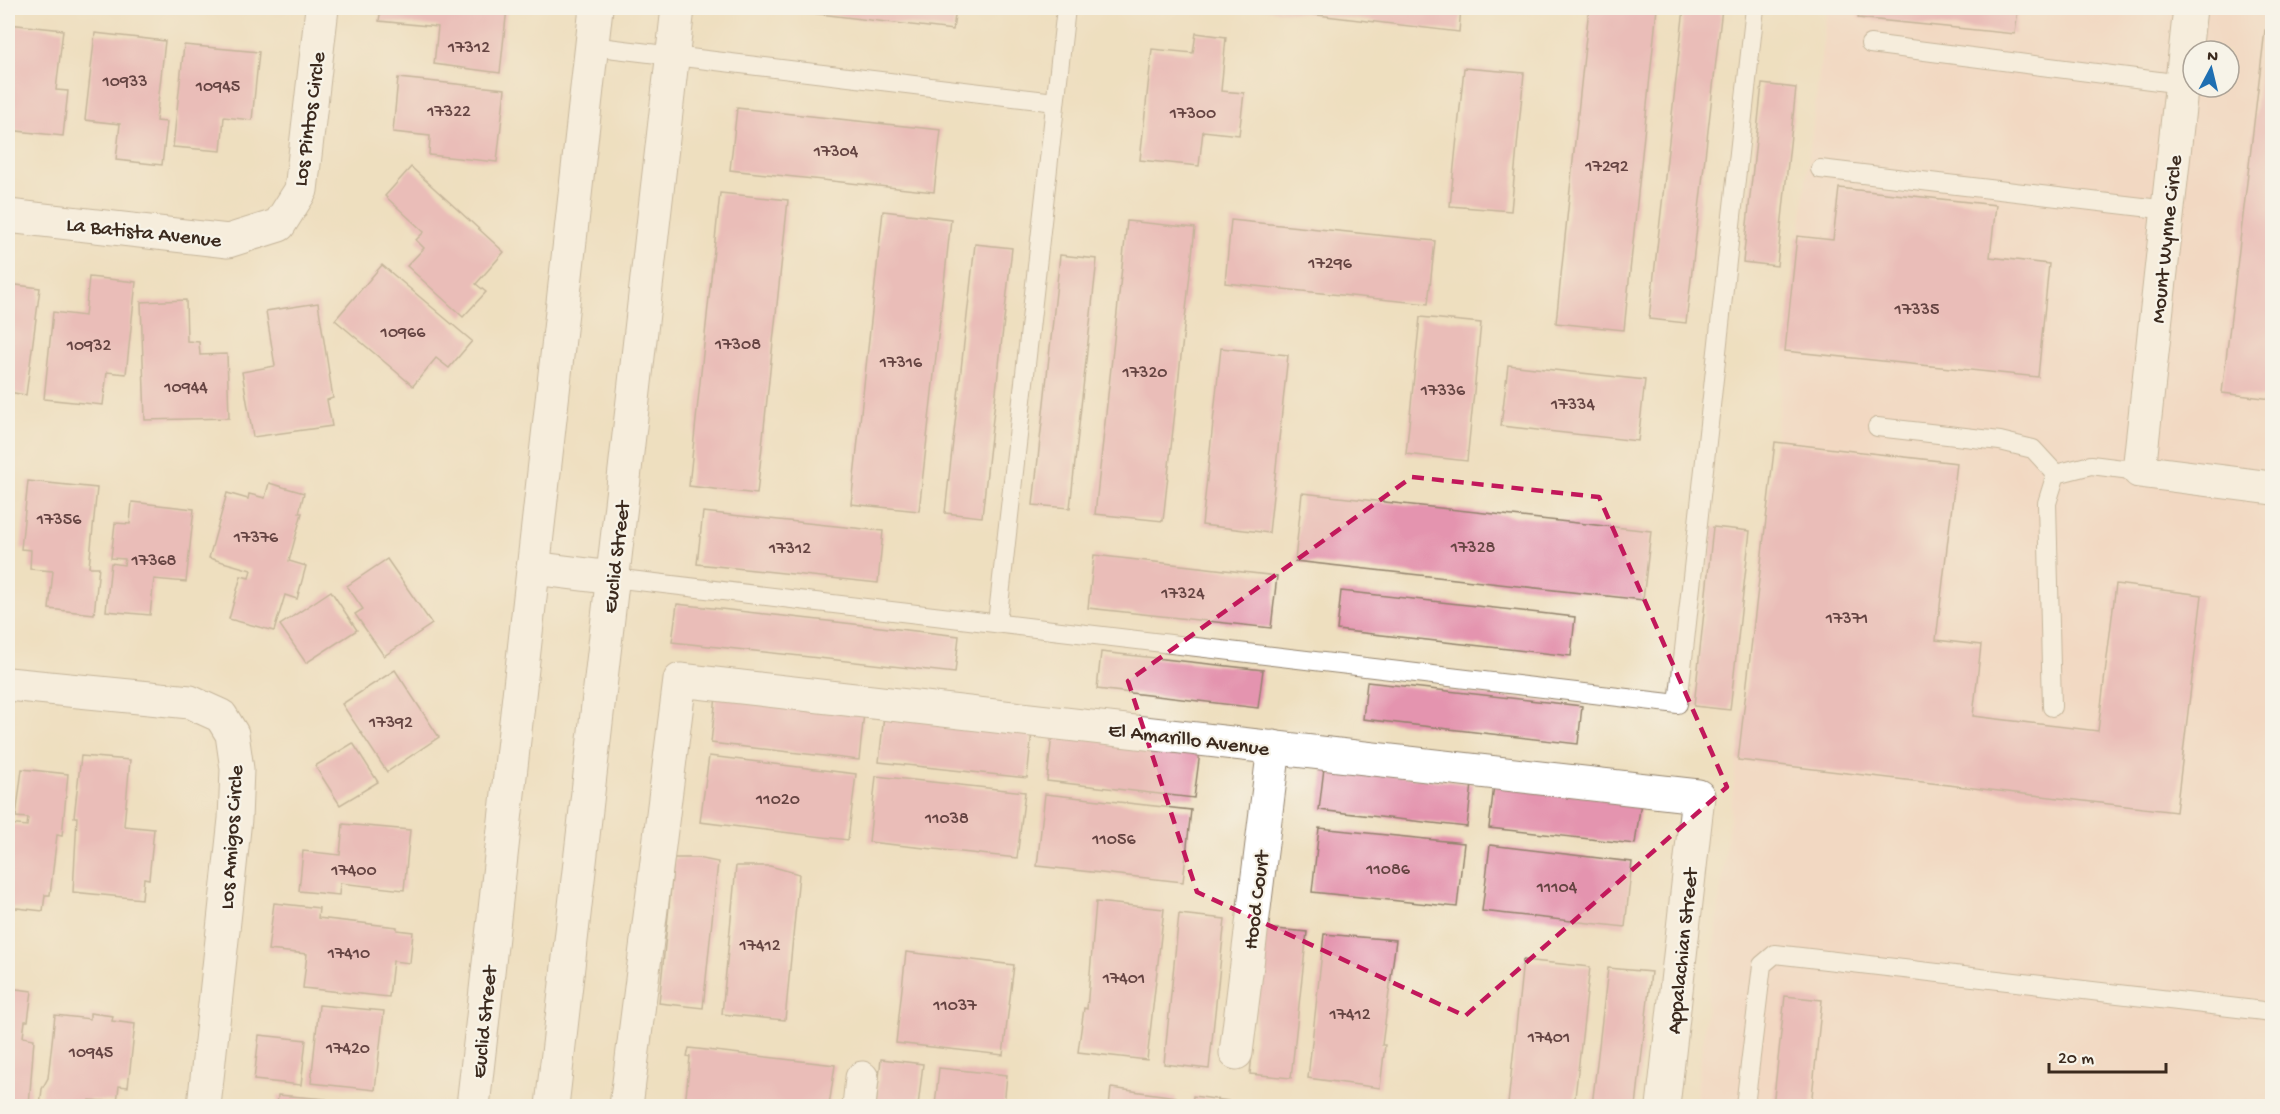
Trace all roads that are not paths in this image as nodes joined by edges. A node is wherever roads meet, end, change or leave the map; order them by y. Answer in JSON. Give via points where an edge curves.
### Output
{"nodes":[{"id":1,"x":322,"y":8,"type":"edge"},
{"id":2,"x":596,"y":8,"type":"edge"},
{"id":3,"x":678,"y":8,"type":"edge"},
{"id":4,"x":1066,"y":8,"type":"edge"},
{"id":5,"x":1755,"y":8,"type":"edge"},
{"id":6,"x":2190,"y":8,"type":"edge"},
{"id":7,"x":2187,"y":39,"type":"edge"},
{"id":8,"x":1870,"y":44,"type":"dead end"},
{"id":9,"x":591,"y":46,"type":"junction"},
{"id":10,"x":673,"y":55,"type":"junction"},
{"id":11,"x":2181,"y":84,"type":"edge"},
{"id":12,"x":2181,"y":93,"type":"edge"},
{"id":13,"x":1055,"y":102,"type":"junction"},
{"id":14,"x":1820,"y":169,"type":"dead end"},
{"id":15,"x":2168,"y":210,"type":"junction"},
{"id":16,"x":8,"y":216,"type":"edge"},
{"id":17,"x":279,"y":225,"type":"joint"},
{"id":18,"x":1877,"y":428,"type":"dead end"},
{"id":19,"x":2139,"y":471,"type":"junction"},
{"id":20,"x":2056,"y":474,"type":"junction"},
{"id":21,"x":2272,"y":488,"type":"edge"},
{"id":22,"x":533,"y":568,"type":"junction"},
{"id":23,"x":613,"y":578,"type":"junction"},
{"id":24,"x":998,"y":623,"type":"junction"},
{"id":25,"x":8,"y":684,"type":"edge"},
{"id":26,"x":2052,"y":707,"type":"dead end"},
{"id":27,"x":1274,"y":747,"type":"junction"},
{"id":28,"x":1698,"y":796,"type":"joint"},
{"id":29,"x":2272,"y":1012,"type":"edge"},
{"id":30,"x":1236,"y":1053,"type":"dead end"},
{"id":31,"x":204,"y":1107,"type":"edge"},
{"id":32,"x":473,"y":1107,"type":"edge"},
{"id":33,"x":552,"y":1107,"type":"edge"},
{"id":34,"x":626,"y":1107,"type":"edge"},
{"id":35,"x":1663,"y":1107,"type":"edge"},
{"id":36,"x":1745,"y":1107,"type":"edge"}],
"edges":[{"from":1,"to":17,"type":"street","name":"Los Pintos Circle","via":[[301,190]]},
{"from":2,"to":9,"type":"street","name":"Euclid Street"},
{"from":3,"to":10,"type":"street","name":"Euclid Street"},
{"from":4,"to":13,"type":"lane"},
{"from":5,"to":24,"type":"lane","via":[[1678,704]]},
{"from":6,"to":7,"type":"street","name":"Mount Wynne Circle"},
{"from":8,"to":11,"type":"lane"},
{"from":9,"to":10,"type":"lane"},
{"from":9,"to":22,"type":"street","name":"Euclid Street"},
{"from":10,"to":13,"type":"lane"},
{"from":10,"to":23,"type":"street","name":"Euclid Street"},
{"from":12,"to":15,"type":"street","name":"Mount Wynne Circle"},
{"from":13,"to":24,"type":"lane"},
{"from":14,"to":15,"type":"lane"},
{"from":15,"to":19,"type":"street","name":"Mount Wynne Circle"},
{"from":16,"to":17,"type":"street","name":"La Batista Avenue","via":[[228,241]]},
{"from":18,"to":20,"type":"lane","via":[[2000,441],[2033,449]]},
{"from":19,"to":20,"type":"lane","via":[[2091,465]]},
{"from":19,"to":21,"type":"street"},
{"from":20,"to":26,"type":"lane","via":[[2047,503]]},
{"from":22,"to":23,"type":"street"},
{"from":22,"to":32,"type":"street","name":"Euclid Street"},
{"from":23,"to":24,"type":"lane"},
{"from":23,"to":33,"type":"street","name":"Euclid Street"},
{"from":25,"to":31,"type":"street","name":"Los Amigos Circle","via":[[190,702],[221,716],[232,734],[237,769],[235,819]]},
{"from":27,"to":28,"type":"street","name":"El Amarillo Avenue"},
{"from":27,"to":30,"type":"street","name":"Hood Court"},
{"from":27,"to":34,"type":"street","name":"El Amarillo Avenue","via":[[680,680]]},
{"from":28,"to":35,"type":"street","name":"Appalachian Street"},
{"from":29,"to":36,"type":"lane","via":[[1775,954],[1762,965]]}]}
